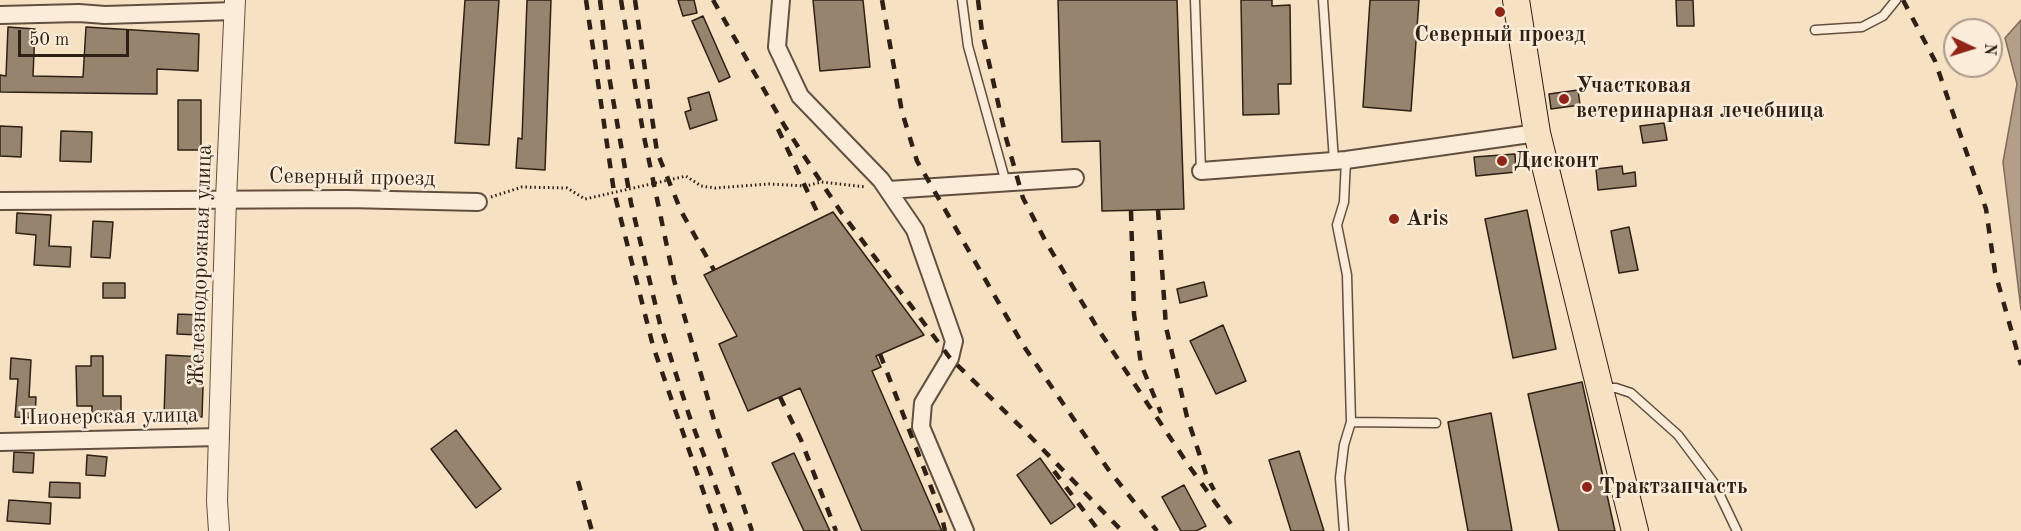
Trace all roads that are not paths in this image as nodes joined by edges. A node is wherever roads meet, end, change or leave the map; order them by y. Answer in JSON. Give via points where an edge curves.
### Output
{"nodes":[{"id":1,"x":781,"y":0,"type":"edge"},
{"id":2,"x":962,"y":0,"type":"edge"},
{"id":3,"x":1194,"y":0,"type":"edge"},
{"id":4,"x":1323,"y":0,"type":"edge"},
{"id":5,"x":1516,"y":0,"type":"edge"},
{"id":6,"x":1896,"y":0,"type":"edge"},
{"id":7,"x":235,"y":5,"type":"edge"},
{"id":8,"x":79,"y":7,"type":"edge"},
{"id":9,"x":0,"y":15,"type":"edge"},
{"id":10,"x":1815,"y":30,"type":"dead end"},
{"id":11,"x":1537,"y":133,"type":"junction"},
{"id":12,"x":1340,"y":160,"type":"junction"},
{"id":13,"x":1201,"y":171,"type":"joint"},
{"id":14,"x":1075,"y":178,"type":"dead end"},
{"id":15,"x":1006,"y":183,"type":"junction"},
{"id":16,"x":888,"y":190,"type":"junction"},
{"id":17,"x":226,"y":199,"type":"junction"},
{"id":18,"x":0,"y":201,"type":"edge"},
{"id":19,"x":478,"y":202,"type":"road end"},
{"id":20,"x":1600,"y":388,"type":"junction"},
{"id":21,"x":1351,"y":422,"type":"junction"},
{"id":22,"x":1436,"y":423,"type":"dead end"},
{"id":23,"x":220,"y":437,"type":"junction"},
{"id":24,"x":0,"y":442,"type":"edge"},
{"id":25,"x":219,"y":531,"type":"edge"},
{"id":26,"x":964,"y":531,"type":"edge"},
{"id":27,"x":1344,"y":531,"type":"edge"},
{"id":28,"x":1635,"y":531,"type":"edge"},
{"id":29,"x":1737,"y":531,"type":"edge"}],
"edges":[{"from":1,"to":16,"type":"street","via":[[777,47],[800,96]]},
{"from":2,"to":15,"type":"lane","via":[[968,46]]},
{"from":3,"to":13,"type":"lane"},
{"from":4,"to":12,"type":"lane"},
{"from":5,"to":11,"type":"main road"},
{"from":6,"to":10,"type":"lane","via":[[1882,16],[1862,27]]},
{"from":7,"to":8,"type":"street","via":[[105,15]]},
{"from":7,"to":17,"type":"street","name":"Железнодорожная улица"},
{"from":8,"to":9,"type":"street"},
{"from":11,"to":12,"type":"street"},
{"from":11,"to":20,"type":"main road"},
{"from":12,"to":13,"type":"street"},
{"from":12,"to":21,"type":"lane","via":[[1344,202],[1337,225],[1347,275]]},
{"from":14,"to":15,"type":"street"},
{"from":15,"to":16,"type":"street"},
{"from":16,"to":26,"type":"street","via":[[915,230],[954,341],[950,358],[923,404],[921,426]]},
{"from":17,"to":18,"type":"street","name":"Северный проезд"},
{"from":17,"to":19,"type":"street","name":"Северный проезд"},
{"from":17,"to":23,"type":"street","name":"Железнодорожная улица"},
{"from":20,"to":28,"type":"main road"},
{"from":20,"to":29,"type":"lane","via":[[1631,393],[1678,435],[1714,483]]},
{"from":21,"to":22,"type":"lane"},
{"from":21,"to":27,"type":"lane","via":[[1340,477]]},
{"from":23,"to":24,"type":"street","name":"Пионерская улица"},
{"from":23,"to":25,"type":"street","name":"Железнодорожная улица"}]}
